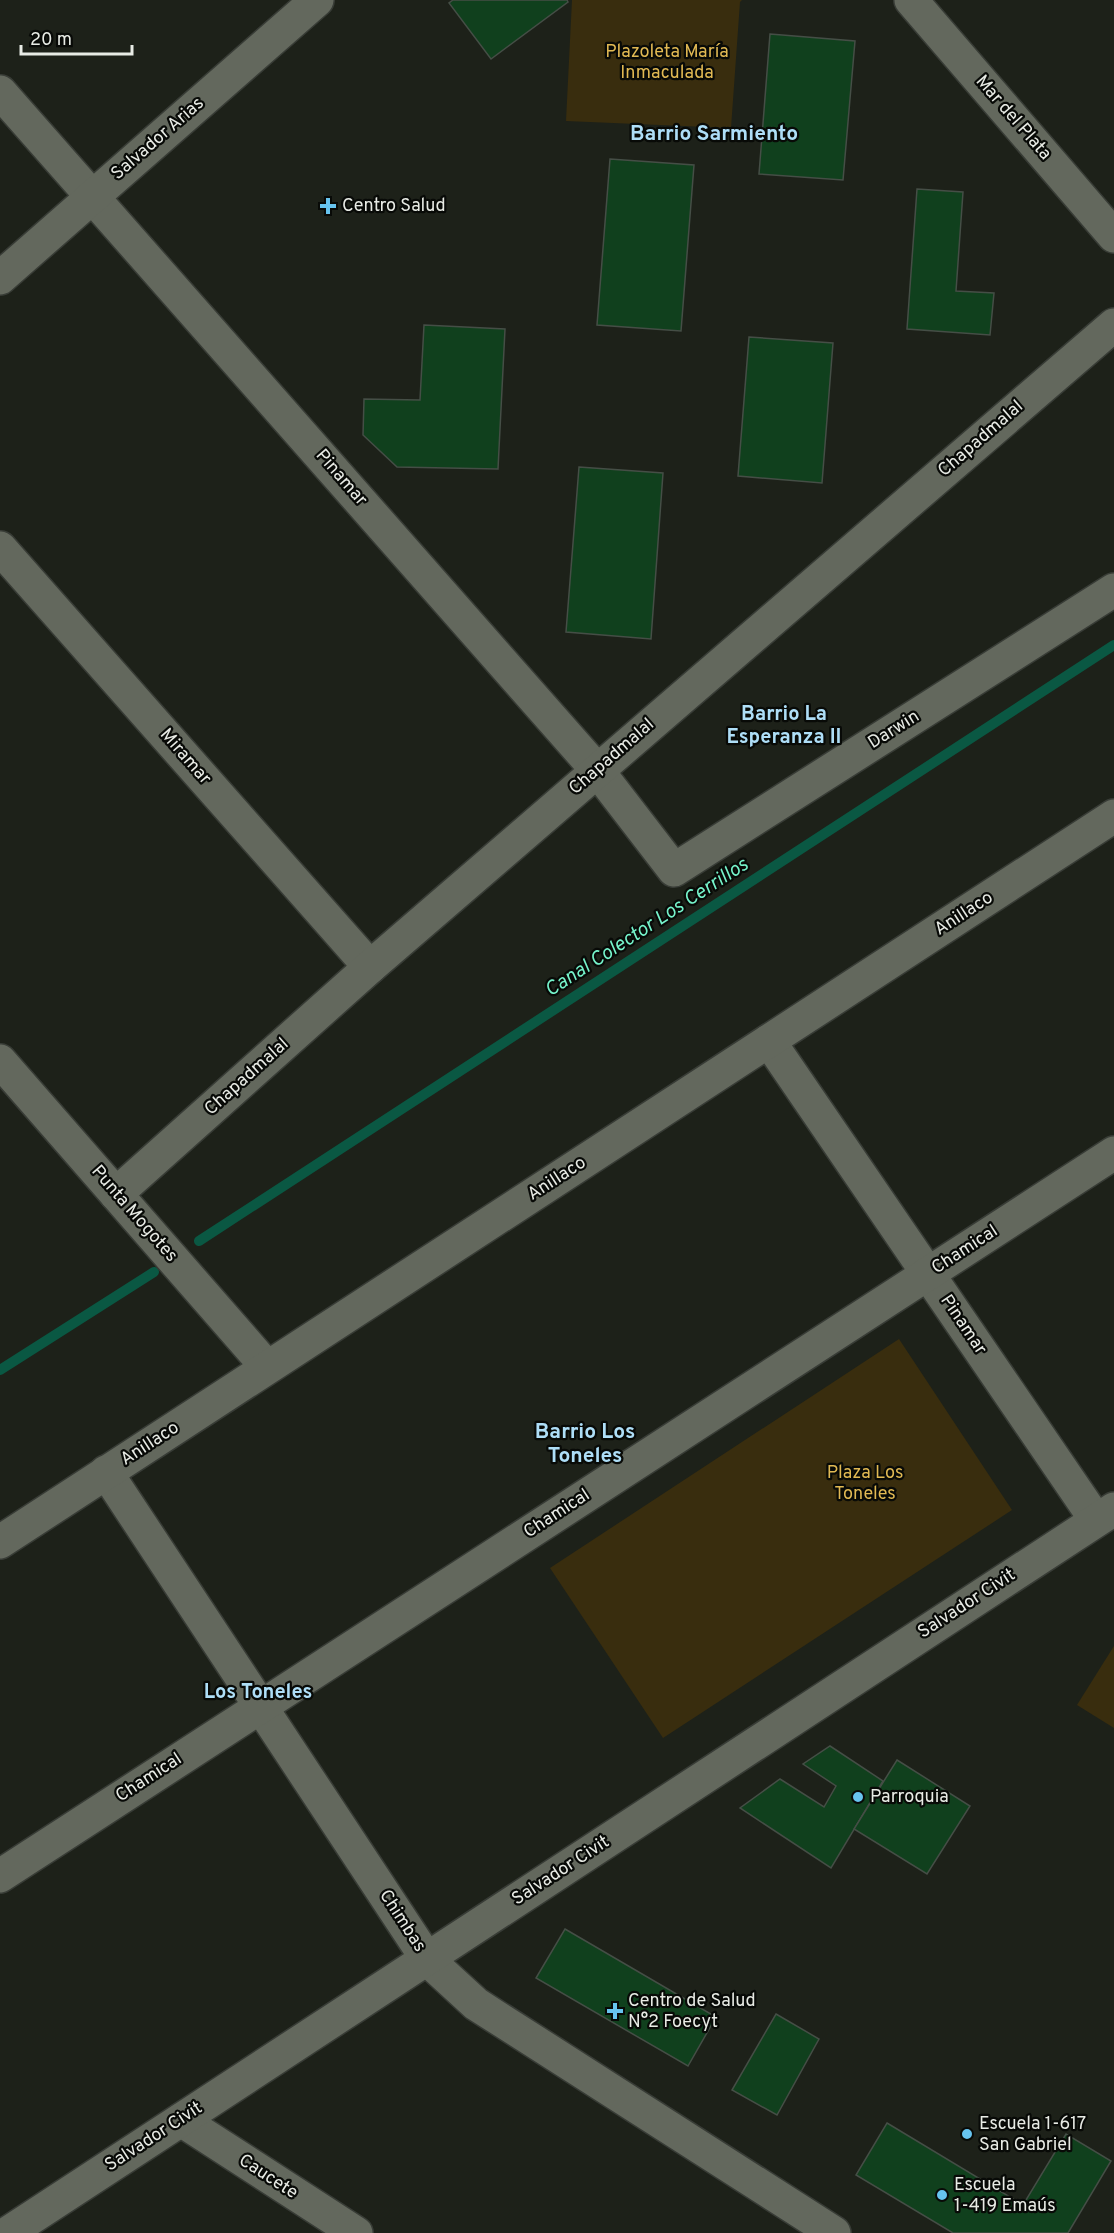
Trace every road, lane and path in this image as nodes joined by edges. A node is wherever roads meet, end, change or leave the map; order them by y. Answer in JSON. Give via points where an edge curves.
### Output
{"nodes":[{"id":1,"x":316,"y":0,"type":"edge"},
{"id":2,"x":911,"y":0,"type":"edge"},
{"id":3,"x":0,"y":92,"type":"edge"},
{"id":4,"x":93,"y":196,"type":"junction"},
{"id":5,"x":1114,"y":236,"type":"edge"},
{"id":6,"x":0,"y":278,"type":"edge"},
{"id":7,"x":1114,"y":325,"type":"edge"},
{"id":8,"x":0,"y":548,"type":"edge"},
{"id":9,"x":1114,"y":590,"type":"edge"},
{"id":10,"x":597,"y":770,"type":"junction"},
{"id":11,"x":1114,"y":816,"type":"edge"},
{"id":12,"x":674,"y":870,"type":"joint"},
{"id":13,"x":370,"y":967,"type":"junction"},
{"id":14,"x":769,"y":1041,"type":"junction"},
{"id":15,"x":0,"y":1061,"type":"edge"},
{"id":16,"x":1114,"y":1153,"type":"edge"},
{"id":17,"x":116,"y":1194,"type":"junction"},
{"id":18,"x":928,"y":1273,"type":"junction"},
{"id":19,"x":267,"y":1367,"type":"junction"},
{"id":20,"x":106,"y":1472,"type":"junction"},
{"id":21,"x":1105,"y":1514,"type":"edge"},
{"id":22,"x":0,"y":1542,"type":"edge"},
{"id":23,"x":260,"y":1705,"type":"junction"},
{"id":24,"x":0,"y":1876,"type":"edge"},
{"id":25,"x":427,"y":1959,"type":"junction"},
{"id":26,"x":181,"y":2120,"type":"junction"},
{"id":27,"x":8,"y":2233,"type":"edge"},
{"id":28,"x":356,"y":2233,"type":"edge"},
{"id":29,"x":834,"y":2233,"type":"edge"}],
"edges":[{"from":1,"to":4,"type":"street","name":"Salvador Arias"},
{"from":2,"to":5,"type":"street","name":"Mar del Plata"},
{"from":3,"to":4,"type":"street","name":"Pinamar"},
{"from":4,"to":6,"type":"street","name":"Salvador Arias"},
{"from":4,"to":10,"type":"street","name":"Pinamar"},
{"from":7,"to":10,"type":"street","name":"Chapadmalal"},
{"from":8,"to":13,"type":"street","name":"Miramar"},
{"from":9,"to":12,"type":"street","name":"Darwin"},
{"from":10,"to":12,"type":"street","name":"Pinamar"},
{"from":10,"to":13,"type":"street","name":"Chapadmalal"},
{"from":11,"to":14,"type":"street","name":"Anillaco"},
{"from":13,"to":17,"type":"street","name":"Chapadmalal"},
{"from":14,"to":18,"type":"street","name":"Pinamar"},
{"from":14,"to":19,"type":"street","name":"Anillaco"},
{"from":15,"to":17,"type":"street","name":"Punta Mogotes"},
{"from":16,"to":18,"type":"street","name":"Chamical"},
{"from":17,"to":19,"type":"street","name":"Punta Mogotes"},
{"from":18,"to":21,"type":"street","name":"Pinamar"},
{"from":18,"to":23,"type":"street","name":"Chamical"},
{"from":19,"to":20,"type":"street","name":"Anillaco"},
{"from":20,"to":22,"type":"street","name":"Anillaco"},
{"from":20,"to":23,"type":"street","name":"Chimbas"},
{"from":21,"to":25,"type":"street","name":"Salvador Civit"},
{"from":23,"to":24,"type":"street","name":"Chamical"},
{"from":23,"to":25,"type":"street","name":"Chimbas"},
{"from":25,"to":26,"type":"street","name":"Salvador Civit"},
{"from":25,"to":29,"type":"street","name":"Chimbas","via":[[476,2004]]},
{"from":26,"to":27,"type":"street","name":"Salvador Civit"},
{"from":26,"to":28,"type":"street","name":"Caucete"}]}
